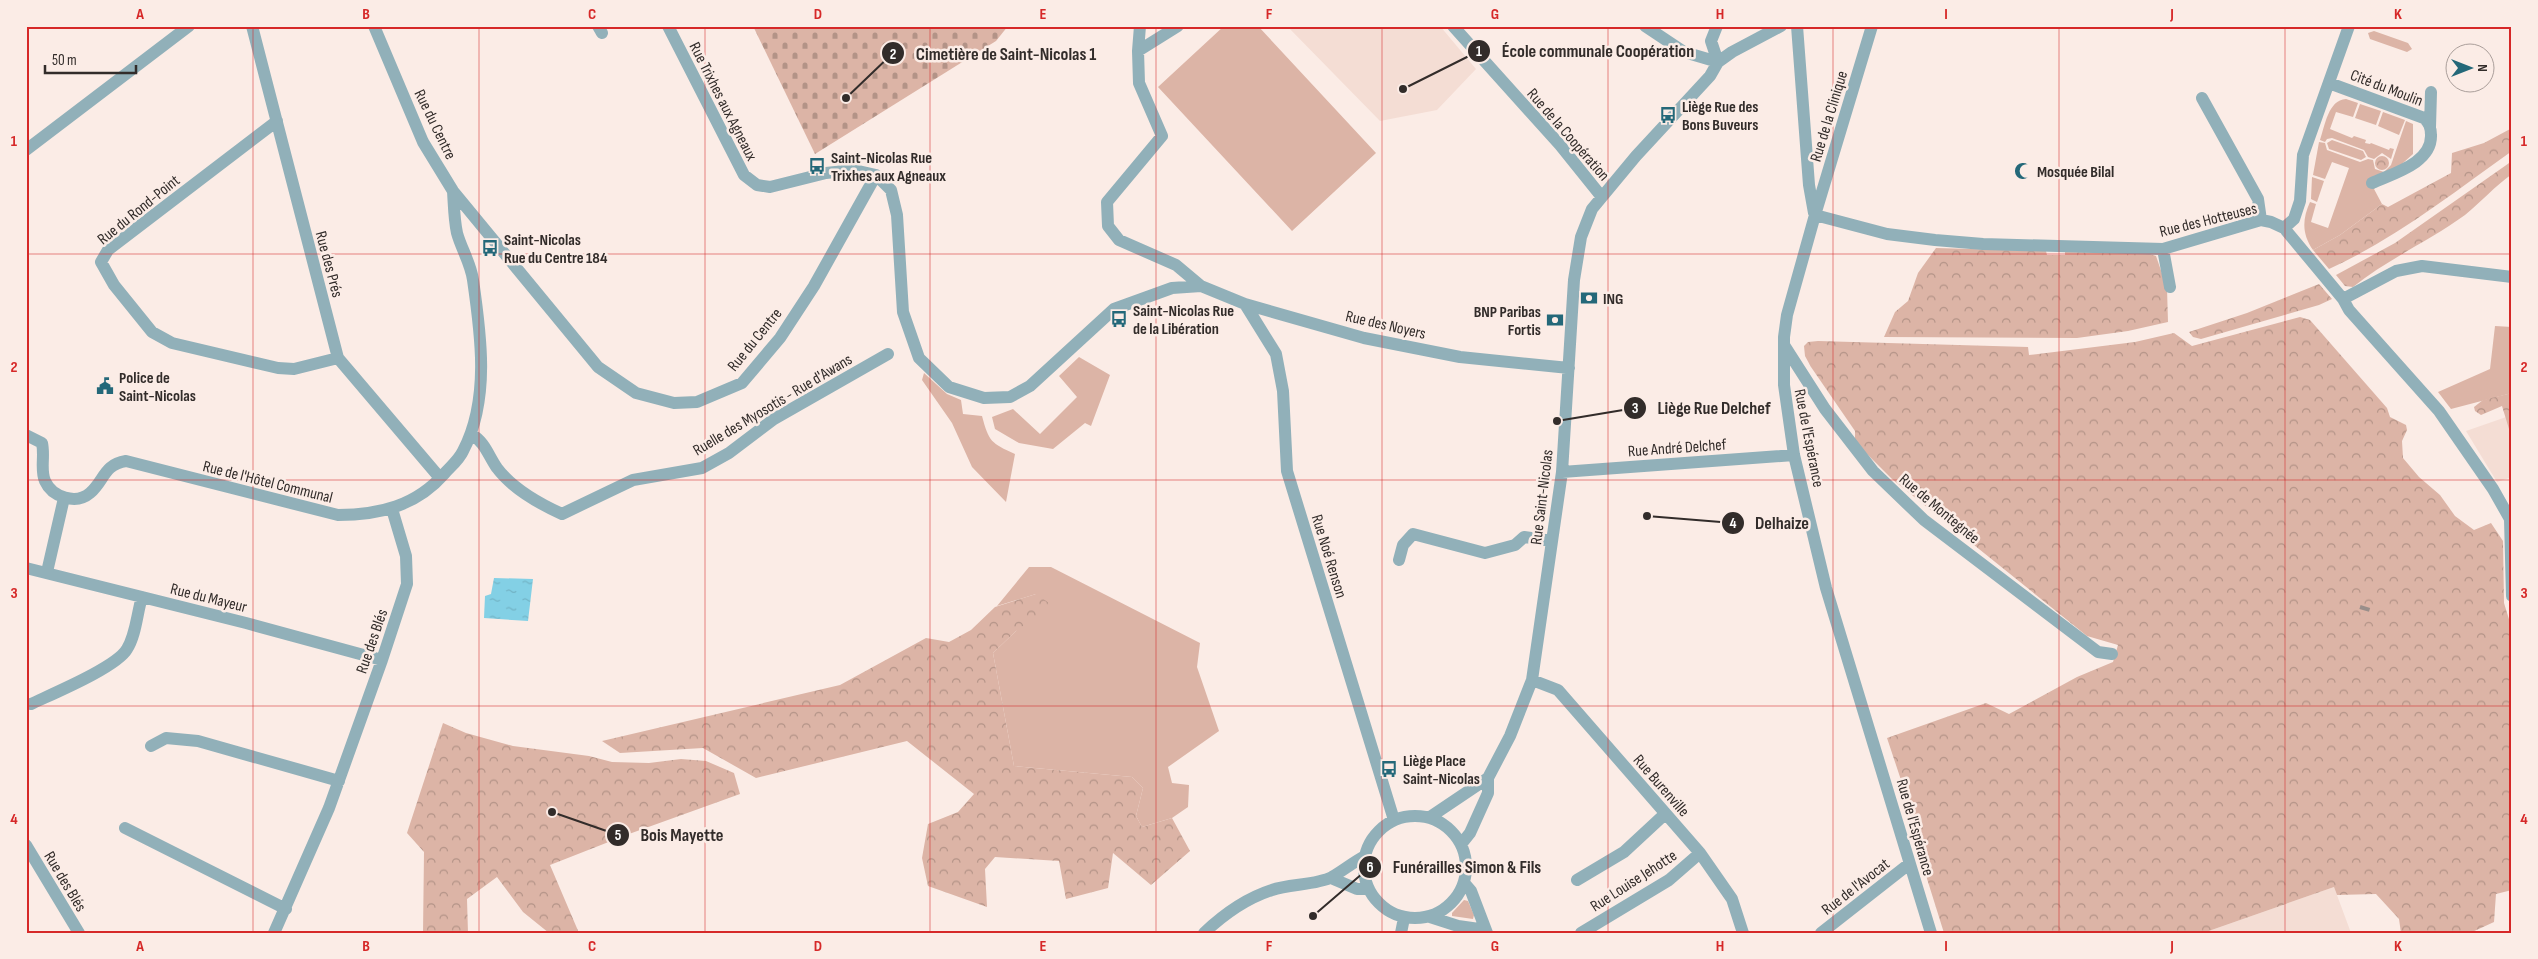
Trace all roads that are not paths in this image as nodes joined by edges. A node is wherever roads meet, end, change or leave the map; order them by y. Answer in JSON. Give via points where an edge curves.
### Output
{"nodes":[{"id":1,"x":252,"y":26,"type":"edge"},
{"id":2,"x":374,"y":26,"type":"edge"},
{"id":3,"x":668,"y":26,"type":"edge"},
{"id":4,"x":1140,"y":26,"type":"edge"},
{"id":5,"x":1178,"y":26,"type":"edge"},
{"id":6,"x":1453,"y":26,"type":"edge"},
{"id":7,"x":1645,"y":26,"type":"edge"},
{"id":8,"x":1717,"y":26,"type":"edge"},
{"id":9,"x":1781,"y":26,"type":"edge"},
{"id":10,"x":1797,"y":26,"type":"edge"},
{"id":11,"x":1872,"y":26,"type":"edge"},
{"id":12,"x":2349,"y":26,"type":"edge"},
{"id":13,"x":186,"y":27,"type":"edge"},
{"id":14,"x":1138,"y":51,"type":"junction"},
{"id":15,"x":1718,"y":62,"type":"junction"},
{"id":16,"x":2329,"y":83,"type":"junction"},
{"id":17,"x":2431,"y":92,"type":"dead end"},
{"id":18,"x":2202,"y":98,"type":"dead end"},
{"id":19,"x":276,"y":122,"type":"junction"},
{"id":20,"x":2430,"y":127,"type":"junction"},
{"id":21,"x":26,"y":150,"type":"edge"},
{"id":22,"x":876,"y":175,"type":"junction"},
{"id":23,"x":2372,"y":183,"type":"dead end"},
{"id":24,"x":453,"y":192,"type":"junction"},
{"id":25,"x":1601,"y":196,"type":"junction"},
{"id":26,"x":1815,"y":215,"type":"junction"},
{"id":27,"x":2261,"y":220,"type":"junction"},
{"id":28,"x":2284,"y":228,"type":"junction"},
{"id":29,"x":2163,"y":249,"type":"junction"},
{"id":30,"x":2512,"y":277,"type":"edge"},
{"id":31,"x":1200,"y":286,"type":"junction"},
{"id":32,"x":2170,"y":287,"type":"dead end"},
{"id":33,"x":2339,"y":295,"type":"junction"},
{"id":34,"x":1245,"y":304,"type":"junction"},
{"id":35,"x":1784,"y":345,"type":"junction"},
{"id":36,"x":888,"y":354,"type":"dead end"},
{"id":37,"x":338,"y":358,"type":"junction"},
{"id":38,"x":1570,"y":363,"type":"junction"},
{"id":39,"x":471,"y":434,"type":"junction"},
{"id":40,"x":26,"y":435,"type":"edge"},
{"id":41,"x":1794,"y":455,"type":"junction"},
{"id":42,"x":1562,"y":472,"type":"junction"},
{"id":43,"x":440,"y":478,"type":"junction"},
{"id":44,"x":64,"y":498,"type":"junction"},
{"id":45,"x":392,"y":509,"type":"junction"},
{"id":46,"x":1552,"y":541,"type":"junction"},
{"id":47,"x":1399,"y":560,"type":"dead end"},
{"id":48,"x":26,"y":568,"type":"edge"},
{"id":49,"x":47,"y":572,"type":"junction"},
{"id":50,"x":2512,"y":596,"type":"edge"},
{"id":51,"x":142,"y":597,"type":"junction"},
{"id":52,"x":2112,"y":654,"type":"dead end"},
{"id":53,"x":382,"y":660,"type":"junction"},
{"id":54,"x":1532,"y":680,"type":"junction"},
{"id":55,"x":31,"y":704,"type":"dead end"},
{"id":56,"x":151,"y":746,"type":"dead end"},
{"id":57,"x":1488,"y":778,"type":"junction"},
{"id":58,"x":339,"y":781,"type":"junction"},
{"id":59,"x":1665,"y":814,"type":"junction"},
{"id":60,"x":1430,"y":817,"type":"junction"},
{"id":61,"x":1394,"y":820,"type":"junction"},
{"id":62,"x":125,"y":828,"type":"dead end"},
{"id":63,"x":1462,"y":843,"type":"junction"},
{"id":64,"x":26,"y":845,"type":"edge"},
{"id":65,"x":1700,"y":853,"type":"junction"},
{"id":66,"x":1365,"y":856,"type":"junction"},
{"id":67,"x":1909,"y":864,"type":"junction"},
{"id":68,"x":1331,"y":878,"type":"junction"},
{"id":69,"x":1578,"y":880,"type":"dead end"},
{"id":70,"x":1464,"y":884,"type":"junction"},
{"id":71,"x":1369,"y":889,"type":"junction"},
{"id":72,"x":286,"y":909,"type":"junction"},
{"id":73,"x":1430,"y":917,"type":"junction"},
{"id":74,"x":1404,"y":918,"type":"junction"},
{"id":75,"x":1487,"y":932,"type":"edge"},
{"id":76,"x":79,"y":933,"type":"edge"},
{"id":77,"x":274,"y":933,"type":"edge"},
{"id":78,"x":1204,"y":933,"type":"edge"},
{"id":79,"x":1401,"y":933,"type":"edge"},
{"id":80,"x":1581,"y":933,"type":"edge"},
{"id":81,"x":1743,"y":933,"type":"edge"},
{"id":82,"x":1821,"y":933,"type":"edge"},
{"id":83,"x":1931,"y":933,"type":"edge"}],
"edges":[{"from":1,"to":19,"type":"street","name":"Rue des Prés"},
{"from":2,"to":24,"type":"street","name":"Rue du Centre","via":[[423,142]]},
{"from":3,"to":22,"type":"street","name":"Rue Trixhes aux Agneaux","via":[[744,175],[757,185],[770,188],[826,173],[854,170]]},
{"from":4,"to":14,"type":"street"},
{"from":5,"to":14,"type":"street"},
{"from":6,"to":25,"type":"street","name":"Rue de la Coopération","via":[[1560,145]]},
{"from":7,"to":15,"type":"street","via":[[1684,52]]},
{"from":8,"to":15,"type":"street","via":[[1710,41]]},
{"from":9,"to":15,"type":"street","name":"Rue Saint-Nicolas"},
{"from":10,"to":26,"type":"street","name":"Rue de l'Espérance","via":[[1809,185]]},
{"from":11,"to":26,"type":"street","name":"Rue de la Clinique"},
{"from":12,"to":16,"type":"street","name":"Cité du Moulin"},
{"from":13,"to":21,"type":"street"},
{"from":14,"to":31,"type":"street","via":[[1138,83],[1162,136],[1107,202],[1108,226],[1118,240],[1176,264]]},
{"from":15,"to":25,"type":"street","name":"Rue Saint-Nicolas","via":[[1710,76]]},
{"from":16,"to":20,"type":"street","name":"Cité du Moulin","via":[[2424,118]]},
{"from":16,"to":28,"type":"street","name":"Cité du Moulin","via":[[2303,155],[2300,201],[2294,219]]},
{"from":17,"to":20,"type":"street"},
{"from":18,"to":27,"type":"street","via":[[2258,199]]},
{"from":19,"to":37,"type":"street","name":"Rue des Prés"},
{"from":19,"to":37,"type":"street","name":"Rue du Rond-Point","via":[[108,250],[101,262],[114,285],[152,332],[172,343],[278,368],[294,369]]},
{"from":20,"to":23,"type":"street","name":"Cité du Moulin","via":[[2431,146],[2425,155]]},
{"from":22,"to":24,"type":"street","name":"Rue du Centre","via":[[814,286],[780,338],[742,383],[697,402],[674,403],[636,393],[598,367]]},
{"from":22,"to":31,"type":"street","via":[[891,190],[895,206],[903,312],[919,358],[949,387],[984,398],[1010,397],[1030,386],[1114,309],[1172,288]]},
{"from":24,"to":39,"type":"street","name":"Rue de l'Hôtel Communal","via":[[458,234],[473,277],[480,362],[479,402]]},
{"from":25,"to":38,"type":"street","name":"Rue Saint-Nicolas","via":[[1586,220],[1581,237],[1575,270]]},
{"from":26,"to":29,"type":"street","name":"Rue des Hotteuses","via":[[1887,234],[1934,240]]},
{"from":26,"to":35,"type":"street","name":"Rue de l'Espérance","via":[[1787,315]]},
{"from":27,"to":28,"type":"street","name":"Rue des Hotteuses"},
{"from":27,"to":29,"type":"street","name":"Rue des Hotteuses"},
{"from":28,"to":33,"type":"street"},
{"from":29,"to":32,"type":"street"},
{"from":30,"to":33,"type":"street","via":[[2422,266],[2396,271]]},
{"from":31,"to":34,"type":"street","name":"Rue des Noyers"},
{"from":33,"to":50,"type":"street","via":[[2439,411],[2493,488],[2510,519]]},
{"from":34,"to":38,"type":"street","name":"Rue des Noyers","via":[[1364,338],[1460,357]]},
{"from":34,"to":61,"type":"street","name":"Rue Noé Renson","via":[[1276,354],[1287,470]]},
{"from":35,"to":41,"type":"street","name":"Rue de l'Espérance","via":[[1784,385]]},
{"from":35,"to":52,"type":"street","name":"Rue de Montegnée","via":[[1873,471],[1924,520],[2098,652]]},
{"from":36,"to":39,"type":"street","name":"Ruelle des Myosotis - Rue d'Awans","via":[[774,419],[729,454],[702,468],[633,480],[562,514],[516,486],[498,469],[482,442]]},
{"from":37,"to":43,"type":"street","name":"Rue des Prés"},
{"from":38,"to":42,"type":"street","name":"Rue Saint-Nicolas"},
{"from":39,"to":43,"type":"street","name":"Rue de l'Hôtel Communal","via":[[462,453]]},
{"from":40,"to":44,"type":"street","via":[[42,443],[45,482],[54,494]]},
{"from":41,"to":42,"type":"street","name":"Rue André Delchef"},
{"from":41,"to":67,"type":"street","name":"Rue de l'Espérance","via":[[1826,588]]},
{"from":42,"to":46,"type":"street","name":"Rue Saint-Nicolas"},
{"from":43,"to":45,"type":"street","name":"Rue de l'Hôtel Communal","via":[[419,497]]},
{"from":44,"to":45,"type":"street","name":"Rue de l'Hôtel Communal","via":[[92,492],[105,472],[117,462],[126,461],[322,512],[371,514]]},
{"from":44,"to":49,"type":"street"},
{"from":45,"to":53,"type":"street","name":"Rue des Blés","via":[[406,556],[407,584]]},
{"from":46,"to":47,"type":"street","via":[[1524,537],[1515,545],[1485,553],[1413,534],[1403,546]]},
{"from":46,"to":54,"type":"street","name":"Rue Saint-Nicolas"},
{"from":48,"to":49,"type":"street","name":"Rue du Mayeur"},
{"from":49,"to":51,"type":"street","name":"Rue du Mayeur"},
{"from":51,"to":53,"type":"street","name":"Rue du Mayeur"},
{"from":51,"to":55,"type":"street","via":[[130,643],[122,655],[99,671]]},
{"from":53,"to":58,"type":"street","name":"Rue des Blés"},
{"from":54,"to":57,"type":"street","name":"Rue Saint-Nicolas","via":[[1510,736]]},
{"from":54,"to":59,"type":"street","name":"Rue Burenville","via":[[1558,690]]},
{"from":56,"to":58,"type":"street","via":[[166,738],[198,741]]},
{"from":57,"to":60,"type":"street","name":"Rue Saint-Nicolas"},
{"from":57,"to":63,"type":"street","name":"Rue Saint-Nicolas","via":[[1488,793]]},
{"from":58,"to":72,"type":"street","name":"Rue des Blés"},
{"from":59,"to":65,"type":"street","name":"Rue Burenville"},
{"from":59,"to":69,"type":"street","via":[[1624,852]]},
{"from":60,"to":61,"type":"street","via":[[1418,815]]},
{"from":60,"to":63,"type":"street","via":[[1449,827]]},
{"from":61,"to":66,"type":"street","via":[[1371,841]]},
{"from":62,"to":72,"type":"street"},
{"from":63,"to":70,"type":"street","via":[[1467,863]]},
{"from":64,"to":76,"type":"street","name":"Rue des Blés"},
{"from":65,"to":80,"type":"street","name":"Rue Louise Jehotte","via":[[1668,880]]},
{"from":65,"to":81,"type":"street","name":"Rue Burenville","via":[[1732,899]]},
{"from":66,"to":68,"type":"street","via":[[1348,864]]},
{"from":66,"to":71,"type":"street","via":[[1364,873]]},
{"from":67,"to":82,"type":"street","name":"Rue de l'Avocat"},
{"from":67,"to":83,"type":"street","name":"Rue de l'Espérance"},
{"from":68,"to":71,"type":"street"},
{"from":68,"to":78,"type":"street","via":[[1272,889],[1237,907]]},
{"from":70,"to":73,"type":"street","via":[[1457,899]]},
{"from":70,"to":75,"type":"street","via":[[1471,891]]},
{"from":71,"to":74,"type":"street","via":[[1389,912]]},
{"from":72,"to":77,"type":"street","name":"Rue des Blés"},
{"from":73,"to":74,"type":"street"},
{"from":73,"to":75,"type":"street"},
{"from":74,"to":79,"type":"street"}]}
